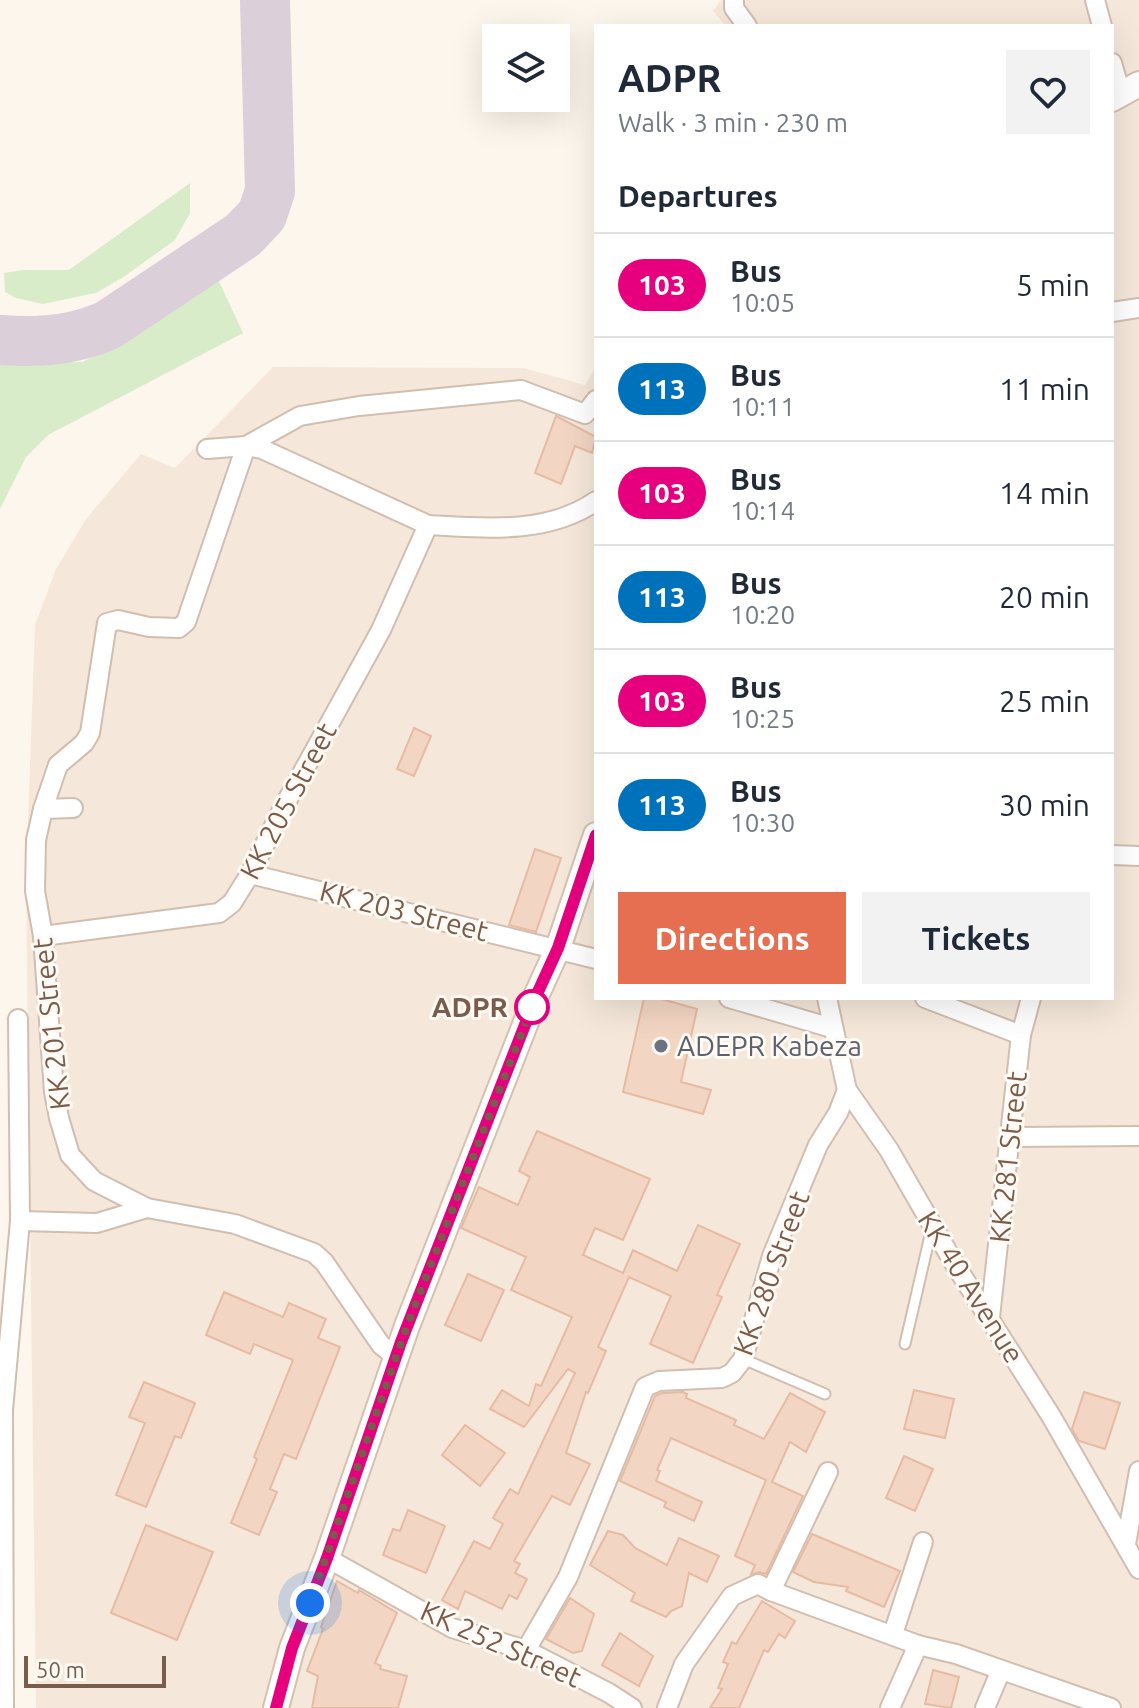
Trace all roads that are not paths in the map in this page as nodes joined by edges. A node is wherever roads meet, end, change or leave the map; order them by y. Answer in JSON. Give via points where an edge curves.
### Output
{"nodes":[{"id":1,"x":734,"y":0,"type":"edge"},
{"id":2,"x":1095,"y":0,"type":"edge"},
{"id":3,"x":746,"y":24,"type":"edge"},
{"id":4,"x":1101,"y":24,"type":"edge"},
{"id":5,"x":1114,"y":68,"type":"edge"},
{"id":6,"x":1124,"y":92,"type":"edge"},
{"id":7,"x":1139,"y":308,"type":"edge"},
{"id":8,"x":1114,"y":312,"type":"edge"},
{"id":9,"x":594,"y":403,"type":"edge"},
{"id":10,"x":246,"y":446,"type":"junction"},
{"id":11,"x":207,"y":449,"type":"dead end"},
{"id":12,"x":594,"y":502,"type":"edge"},
{"id":13,"x":428,"y":525,"type":"junction"},
{"id":14,"x":73,"y":808,"type":"dead end"},
{"id":15,"x":43,"y":809,"type":"junction"},
{"id":16,"x":594,"y":841,"type":"edge"},
{"id":17,"x":1114,"y":855,"type":"edge"},
{"id":18,"x":1139,"y":856,"type":"edge"},
{"id":19,"x":250,"y":874,"type":"junction"},
{"id":20,"x":43,"y":936,"type":"junction"},
{"id":21,"x":558,"y":948,"type":"junction"},
{"id":22,"x":594,"y":958,"type":"edge"},
{"id":23,"x":736,"y":1000,"type":"edge"},
{"id":24,"x":827,"y":1000,"type":"edge"},
{"id":25,"x":930,"y":1000,"type":"edge"},
{"id":26,"x":1030,"y":1000,"type":"edge"},
{"id":27,"x":18,"y":1019,"type":"dead end"},
{"id":28,"x":832,"y":1028,"type":"junction"},
{"id":29,"x":1021,"y":1035,"type":"junction"},
{"id":30,"x":847,"y":1090,"type":"junction"},
{"id":31,"x":1139,"y":1136,"type":"edge"},
{"id":32,"x":1011,"y":1137,"type":"junction"},
{"id":33,"x":147,"y":1208,"type":"junction"},
{"id":34,"x":20,"y":1221,"type":"junction"},
{"id":35,"x":932,"y":1225,"type":"junction"},
{"id":36,"x":990,"y":1317,"type":"junction"},
{"id":37,"x":905,"y":1344,"type":"dead end"},
{"id":38,"x":396,"y":1357,"type":"junction"},
{"id":39,"x":743,"y":1359,"type":"junction"},
{"id":40,"x":825,"y":1394,"type":"dead end"},
{"id":41,"x":1139,"y":1471,"type":"edge"},
{"id":42,"x":828,"y":1472,"type":"dead end"},
{"id":43,"x":923,"y":1542,"type":"dead end"},
{"id":44,"x":1126,"y":1544,"type":"junction"},
{"id":45,"x":327,"y":1558,"type":"junction"},
{"id":46,"x":1139,"y":1569,"type":"edge"},
{"id":47,"x":771,"y":1591,"type":"junction"},
{"id":48,"x":893,"y":1634,"type":"junction"},
{"id":49,"x":918,"y":1645,"type":"junction"},
{"id":50,"x":526,"y":1650,"type":"junction"},
{"id":51,"x":1001,"y":1670,"type":"junction"},
{"id":52,"x":4,"y":1708,"type":"edge"},
{"id":53,"x":276,"y":1708,"type":"edge"},
{"id":54,"x":632,"y":1708,"type":"edge"},
{"id":55,"x":667,"y":1708,"type":"edge"},
{"id":56,"x":890,"y":1708,"type":"edge"},
{"id":57,"x":985,"y":1708,"type":"edge"},
{"id":58,"x":1111,"y":1708,"type":"edge"}],
"edges":[{"from":1,"to":3,"type":"street"},
{"from":2,"to":4,"type":"street"},
{"from":5,"to":6,"type":"street"},
{"from":7,"to":8,"type":"street"},
{"from":9,"to":10,"type":"street","via":[[585,414],[521,390],[359,406],[300,416]]},
{"from":10,"to":11,"type":"street"},
{"from":10,"to":13,"type":"street","via":[[278,455]]},
{"from":10,"to":15,"type":"street","name":"KK 201 Street","via":[[186,622],[179,628],[107,623],[90,733],[58,765]]},
{"from":12,"to":13,"type":"street","via":[[553,521],[498,529]]},
{"from":13,"to":19,"type":"street","name":"KK 205 Street","via":[[381,630]]},
{"from":14,"to":15,"type":"street"},
{"from":15,"to":20,"type":"street","name":"KK 201 Street","via":[[35,891]]},
{"from":16,"to":21,"type":"main road"},
{"from":17,"to":18,"type":"street"},
{"from":19,"to":20,"type":"street","name":"KK 205 Street","via":[[219,913]]},
{"from":19,"to":21,"type":"street","name":"KK 203 Street"},
{"from":20,"to":33,"type":"street","name":"KK 201 Street","via":[[54,1092],[70,1155],[94,1181]]},
{"from":21,"to":22,"type":"street","name":"KK 203 Street"},
{"from":21,"to":38,"type":"main road"},
{"from":23,"to":28,"type":"street"},
{"from":24,"to":28,"type":"street","name":"KK 40 Avenue"},
{"from":25,"to":29,"type":"street"},
{"from":26,"to":29,"type":"street","name":"KK 281 Street"},
{"from":27,"to":34,"type":"street"},
{"from":28,"to":30,"type":"street","name":"KK 40 Avenue"},
{"from":29,"to":32,"type":"street","name":"KK 281 Street"},
{"from":30,"to":35,"type":"street","name":"KK 40 Avenue"},
{"from":30,"to":39,"type":"street","name":"KK 280 Street","via":[[776,1245]]},
{"from":31,"to":32,"type":"street"},
{"from":32,"to":36,"type":"street","name":"KK 281 Street"},
{"from":33,"to":34,"type":"street","via":[[97,1223]]},
{"from":33,"to":38,"type":"street","name":"KK 201 Street","via":[[235,1224],[314,1253],[381,1345]]},
{"from":34,"to":52,"type":"street","via":[[3,1410]]},
{"from":35,"to":36,"type":"street","name":"KK 40 Avenue"},
{"from":35,"to":37,"type":"lane"},
{"from":36,"to":44,"type":"street","name":"KK 40 Avenue"},
{"from":38,"to":45,"type":"main road"},
{"from":39,"to":40,"type":"lane"},
{"from":39,"to":50,"type":"street","name":"KK 280 Street","via":[[722,1378],[659,1381],[645,1387],[568,1577]]},
{"from":41,"to":44,"type":"street"},
{"from":42,"to":47,"type":"street"},
{"from":43,"to":48,"type":"street"},
{"from":44,"to":46,"type":"street","name":"KK 40 Avenue"},
{"from":45,"to":50,"type":"street","name":"KK 252 Street","via":[[452,1628]]},
{"from":45,"to":53,"type":"main road","via":[[292,1648]]},
{"from":47,"to":48,"type":"street"},
{"from":47,"to":55,"type":"street","via":[[758,1584],[732,1596],[684,1664]]},
{"from":48,"to":49,"type":"street"},
{"from":49,"to":51,"type":"street"},
{"from":49,"to":56,"type":"street"},
{"from":50,"to":54,"type":"street","name":"KK 252 Street"},
{"from":51,"to":57,"type":"street"},
{"from":51,"to":58,"type":"street"}]}
